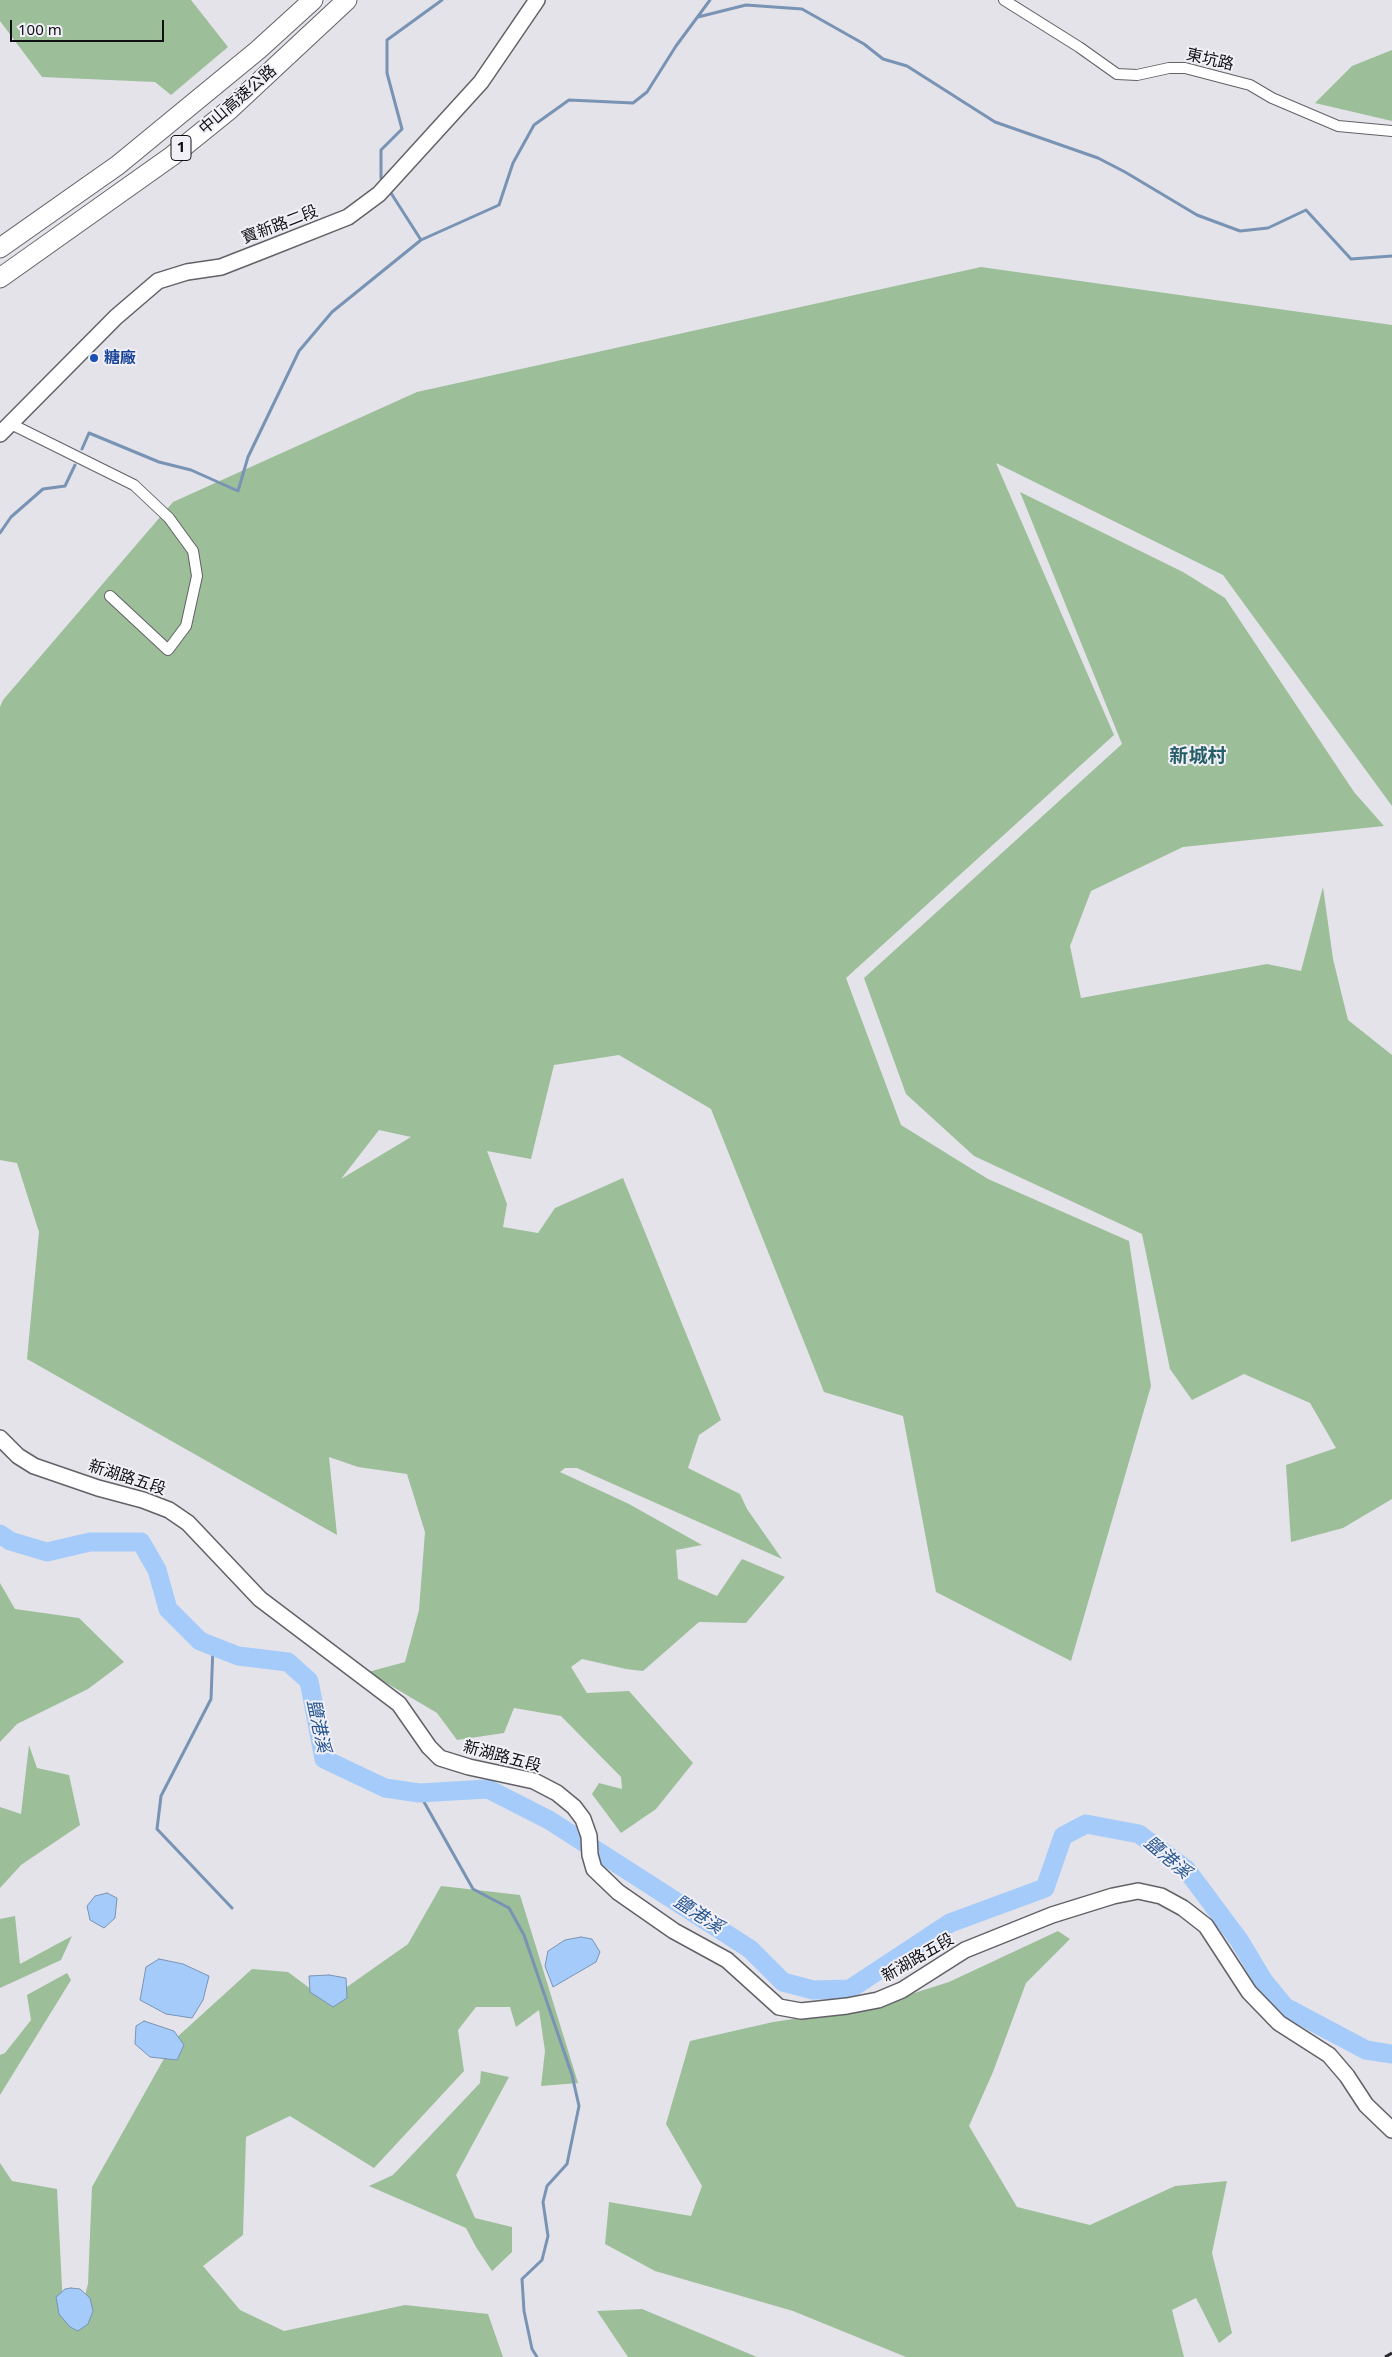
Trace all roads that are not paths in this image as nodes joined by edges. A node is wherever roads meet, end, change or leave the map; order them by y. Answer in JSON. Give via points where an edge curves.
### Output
{"nodes":[{"id":1,"x":313,"y":0,"type":"edge"},
{"id":2,"x":347,"y":0,"type":"edge"},
{"id":3,"x":537,"y":0,"type":"edge"},
{"id":4,"x":1004,"y":0,"type":"edge"},
{"id":5,"x":1392,"y":131,"type":"edge"},
{"id":6,"x":0,"y":248,"type":"edge"},
{"id":7,"x":0,"y":278,"type":"edge"},
{"id":8,"x":11,"y":424,"type":"junction"},
{"id":9,"x":0,"y":434,"type":"edge"},
{"id":10,"x":110,"y":596,"type":"dead end"},
{"id":11,"x":0,"y":1438,"type":"edge"},
{"id":12,"x":1392,"y":2130,"type":"edge"}],
"edges":[{"from":1,"to":6,"type":"highway","name":"中山高速公路","number":"1","via":[[258,50],[118,165]]},
{"from":2,"to":7,"type":"highway","name":"中山高速公路","number":"1","via":[[229,110],[172,156]]},
{"from":3,"to":8,"type":"street","name":"寶新路二段","via":[[481,82],[379,194],[348,217],[246,258],[158,281],[116,317]]},
{"from":4,"to":5,"type":"street","name":"東坑路","via":[[1117,74],[1137,75],[1186,68],[1250,85],[1338,126]]},
{"from":8,"to":9,"type":"street","name":"寶新路二段"},
{"from":8,"to":10,"type":"street","via":[[134,485],[169,518],[193,551],[197,576],[186,626],[168,650]]},
{"from":11,"to":12,"type":"street","name":"新湖路五段","via":[[34,1466],[143,1500],[188,1522],[260,1599],[399,1704],[440,1758],[534,1781],[574,1806],[589,1836],[594,1869],[618,1892],[674,1931],[727,1960],[779,2007],[801,2011],[878,2000],[902,1990],[965,1950],[1052,1915],[1138,1891],[1161,1896],[1206,1926],[1249,1992],[1279,2023],[1329,2055],[1366,2105]]}]}
